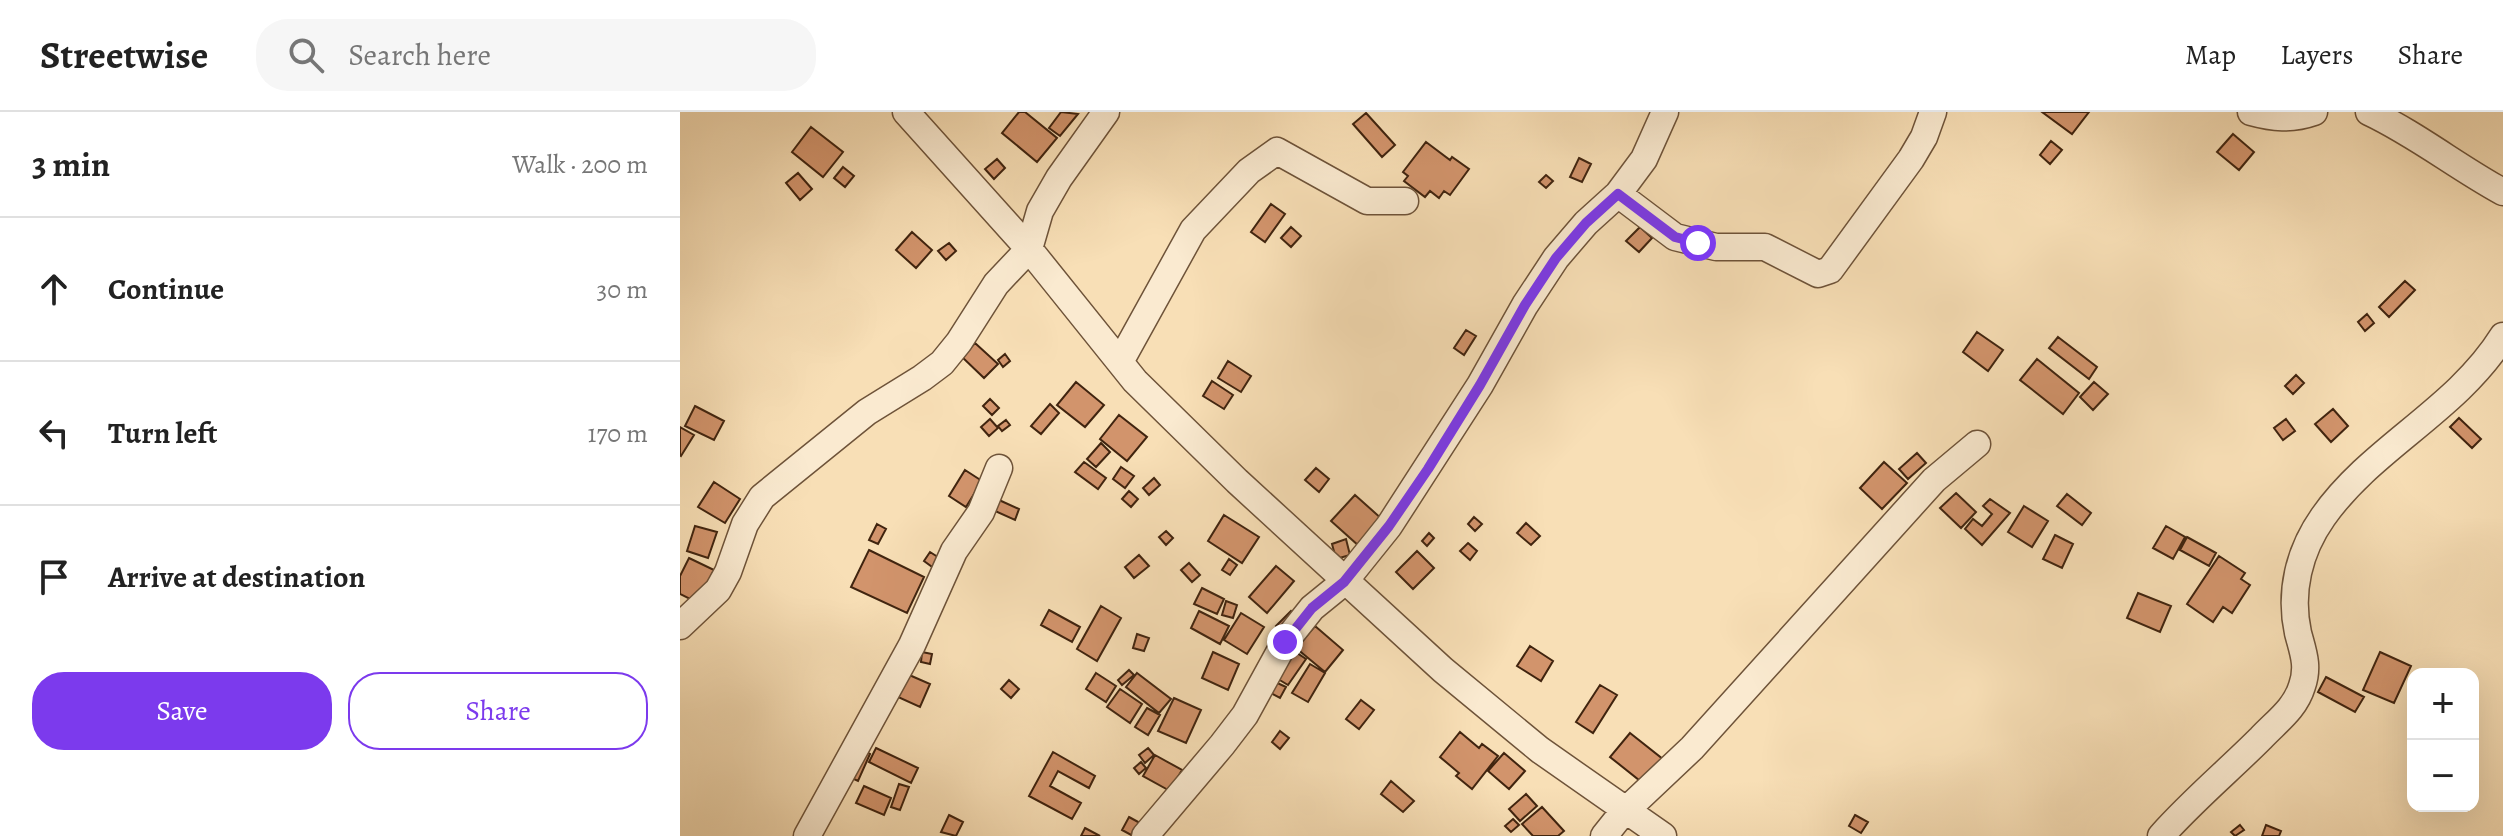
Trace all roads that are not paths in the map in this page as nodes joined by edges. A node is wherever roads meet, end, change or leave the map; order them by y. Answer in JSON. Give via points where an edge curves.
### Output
{"nodes":[{"id":1,"x":906,"y":112,"type":"edge"},
{"id":2,"x":1106,"y":112,"type":"edge"},
{"id":3,"x":1665,"y":112,"type":"edge"},
{"id":4,"x":1933,"y":112,"type":"edge"},
{"id":5,"x":2251,"y":112,"type":"edge"},
{"id":6,"x":2314,"y":112,"type":"edge"},
{"id":7,"x":2369,"y":112,"type":"edge"},
{"id":8,"x":2503,"y":192,"type":"edge"},
{"id":9,"x":1618,"y":194,"type":"junction"},
{"id":10,"x":1405,"y":201,"type":"dead end"},
{"id":11,"x":1029,"y":249,"type":"junction"},
{"id":12,"x":2503,"y":336,"type":"edge"},
{"id":13,"x":1120,"y":362,"type":"junction"},
{"id":14,"x":1977,"y":444,"type":"dead end"},
{"id":15,"x":999,"y":468,"type":"dead end"},
{"id":16,"x":1344,"y":582,"type":"junction"},
{"id":17,"x":680,"y":626,"type":"edge"},
{"id":18,"x":1627,"y":810,"type":"junction"},
{"id":19,"x":807,"y":836,"type":"edge"},
{"id":20,"x":1145,"y":836,"type":"edge"},
{"id":21,"x":1604,"y":836,"type":"edge"},
{"id":22,"x":1663,"y":836,"type":"edge"},
{"id":23,"x":2161,"y":836,"type":"edge"}],
"edges":[{"from":1,"to":11,"type":"street"},
{"from":2,"to":11,"type":"street","via":[[1040,211]]},
{"from":3,"to":9,"type":"street","via":[[1644,159]]},
{"from":4,"to":9,"type":"street","via":[[1896,182],[1830,270],[1818,274],[1765,247],[1716,247],[1675,237]]},
{"from":5,"to":6,"type":"street","via":[[2298,118]]},
{"from":7,"to":8,"type":"street"},
{"from":9,"to":16,"type":"street","via":[[1556,258],[1428,469]]},
{"from":10,"to":13,"type":"street","via":[[1367,201],[1277,151],[1249,171],[1193,230]]},
{"from":11,"to":13,"type":"street"},
{"from":11,"to":17,"type":"street","via":[[996,284],[942,363],[867,412],[762,497],[718,590]]},
{"from":12,"to":23,"type":"street","via":[[2463,385],[2380,456],[2325,515],[2309,540],[2295,588],[2306,656],[2295,702]]},
{"from":13,"to":16,"type":"street"},
{"from":14,"to":18,"type":"street","via":[[1934,480],[1692,748]]},
{"from":15,"to":19,"type":"street","via":[[912,645]]},
{"from":16,"to":18,"type":"street","via":[[1540,750]]},
{"from":16,"to":20,"type":"street","via":[[1312,608],[1285,642],[1245,715]]},
{"from":18,"to":21,"type":"street"},
{"from":18,"to":22,"type":"street"}]}
